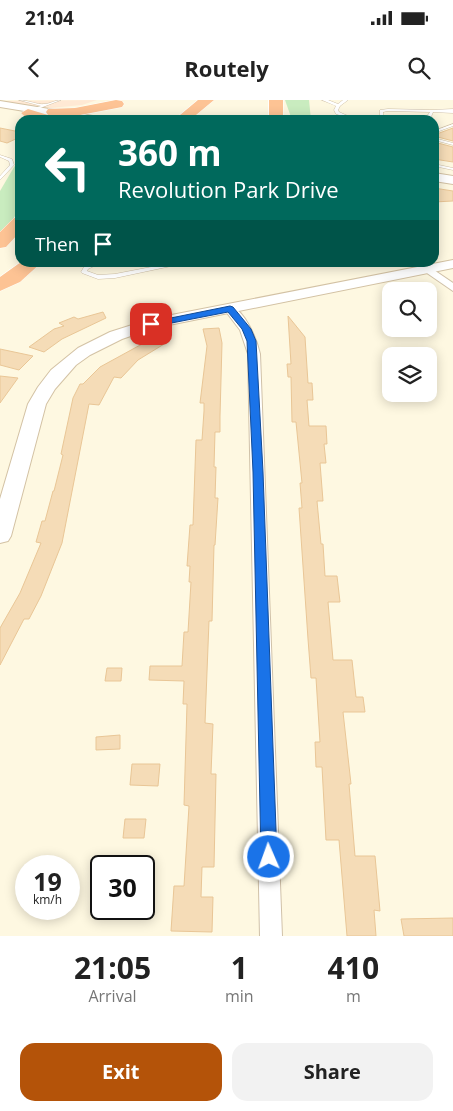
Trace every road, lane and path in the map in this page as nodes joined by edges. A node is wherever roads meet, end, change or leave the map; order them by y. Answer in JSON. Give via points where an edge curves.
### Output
{"nodes":[{"id":1,"x":20,"y":100,"type":"edge"},
{"id":2,"x":207,"y":100,"type":"edge"},
{"id":3,"x":276,"y":100,"type":"edge"},
{"id":4,"x":324,"y":100,"type":"edge"},
{"id":5,"x":346,"y":100,"type":"edge"},
{"id":6,"x":122,"y":102,"type":"edge"},
{"id":7,"x":0,"y":104,"type":"edge"},
{"id":8,"x":221,"y":105,"type":"dead end"},
{"id":9,"x":338,"y":105,"type":"junction"},
{"id":10,"x":47,"y":106,"type":"edge"},
{"id":11,"x":0,"y":108,"type":"edge"},
{"id":12,"x":432,"y":110,"type":"junction"},
{"id":13,"x":453,"y":111,"type":"edge"},
{"id":14,"x":66,"y":115,"type":"edge"},
{"id":15,"x":66,"y":115,"type":"edge"},
{"id":16,"x":86,"y":115,"type":"edge"},
{"id":17,"x":187,"y":115,"type":"edge"},
{"id":18,"x":208,"y":115,"type":"edge"},
{"id":19,"x":276,"y":115,"type":"edge"},
{"id":20,"x":343,"y":115,"type":"edge"},
{"id":21,"x":382,"y":115,"type":"edge"},
{"id":22,"x":430,"y":115,"type":"edge"},
{"id":23,"x":453,"y":125,"type":"edge"},
{"id":24,"x":439,"y":130,"type":"edge"},
{"id":25,"x":439,"y":140,"type":"edge"},
{"id":26,"x":453,"y":144,"type":"edge"},
{"id":27,"x":0,"y":156,"type":"edge"},
{"id":28,"x":439,"y":167,"type":"edge"},
{"id":29,"x":453,"y":169,"type":"edge"},
{"id":30,"x":439,"y":178,"type":"edge"},
{"id":31,"x":0,"y":179,"type":"edge"},
{"id":32,"x":453,"y":180,"type":"edge"},
{"id":33,"x":15,"y":228,"type":"edge"},
{"id":34,"x":0,"y":244,"type":"edge"},
{"id":35,"x":15,"y":244,"type":"edge"},
{"id":36,"x":0,"y":255,"type":"edge"},
{"id":37,"x":453,"y":264,"type":"edge"},
{"id":38,"x":15,"y":265,"type":"edge"},
{"id":39,"x":26,"y":267,"type":"edge"},
{"id":40,"x":88,"y":267,"type":"edge"},
{"id":41,"x":162,"y":267,"type":"edge"},
{"id":42,"x":438,"y":267,"type":"edge"},
{"id":43,"x":439,"y":267,"type":"edge"},
{"id":44,"x":428,"y":269,"type":"junction"},
{"id":45,"x":0,"y":277,"type":"edge"},
{"id":46,"x":0,"y":285,"type":"edge"},
{"id":47,"x":453,"y":288,"type":"edge"},
{"id":48,"x":230,"y":309,"type":"junction"},
{"id":49,"x":0,"y":536,"type":"edge"},
{"id":50,"x":271,"y":936,"type":"edge"}],
"edges":[{"from":1,"to":10,"type":"lane"},
{"from":2,"to":17,"type":"highway"},
{"from":3,"to":19,"type":"highway"},
{"from":4,"to":9,"type":"lane"},
{"from":5,"to":9,"type":"lane"},
{"from":6,"to":10,"type":"highway","via":[[78,112]]},
{"from":6,"to":16,"type":"highway"},
{"from":7,"to":10,"type":"street"},
{"from":8,"to":18,"type":"highway"},
{"from":9,"to":20,"type":"lane","via":[[336,110]]},
{"from":10,"to":11,"type":"street"},
{"from":10,"to":14,"type":"street"},
{"from":10,"to":15,"type":"street"},
{"from":12,"to":13,"type":"lane"},
{"from":12,"to":21,"type":"lane","via":[[384,110]]},
{"from":12,"to":22,"type":"lane"},
{"from":23,"to":24,"type":"lane"},
{"from":25,"to":26,"type":"lane"},
{"from":27,"to":31,"type":"lane","via":[[11,160],[12,165]]},
{"from":28,"to":29,"type":"lane"},
{"from":30,"to":32,"type":"street"},
{"from":33,"to":34,"type":"highway"},
{"from":35,"to":36,"type":"highway"},
{"from":37,"to":43,"type":"street"},
{"from":38,"to":45,"type":"highway"},
{"from":39,"to":46,"type":"highway"},
{"from":40,"to":41,"type":"lane","via":[[84,272],[98,277]]},
{"from":42,"to":44,"type":"street"},
{"from":44,"to":47,"type":"street"},
{"from":44,"to":48,"type":"street"},
{"from":48,"to":49,"type":"street","via":[[151,324],[123,333],[86,350],[57,372],[36,404]]},
{"from":48,"to":50,"type":"street","via":[[246,329],[254,354]]}]}
